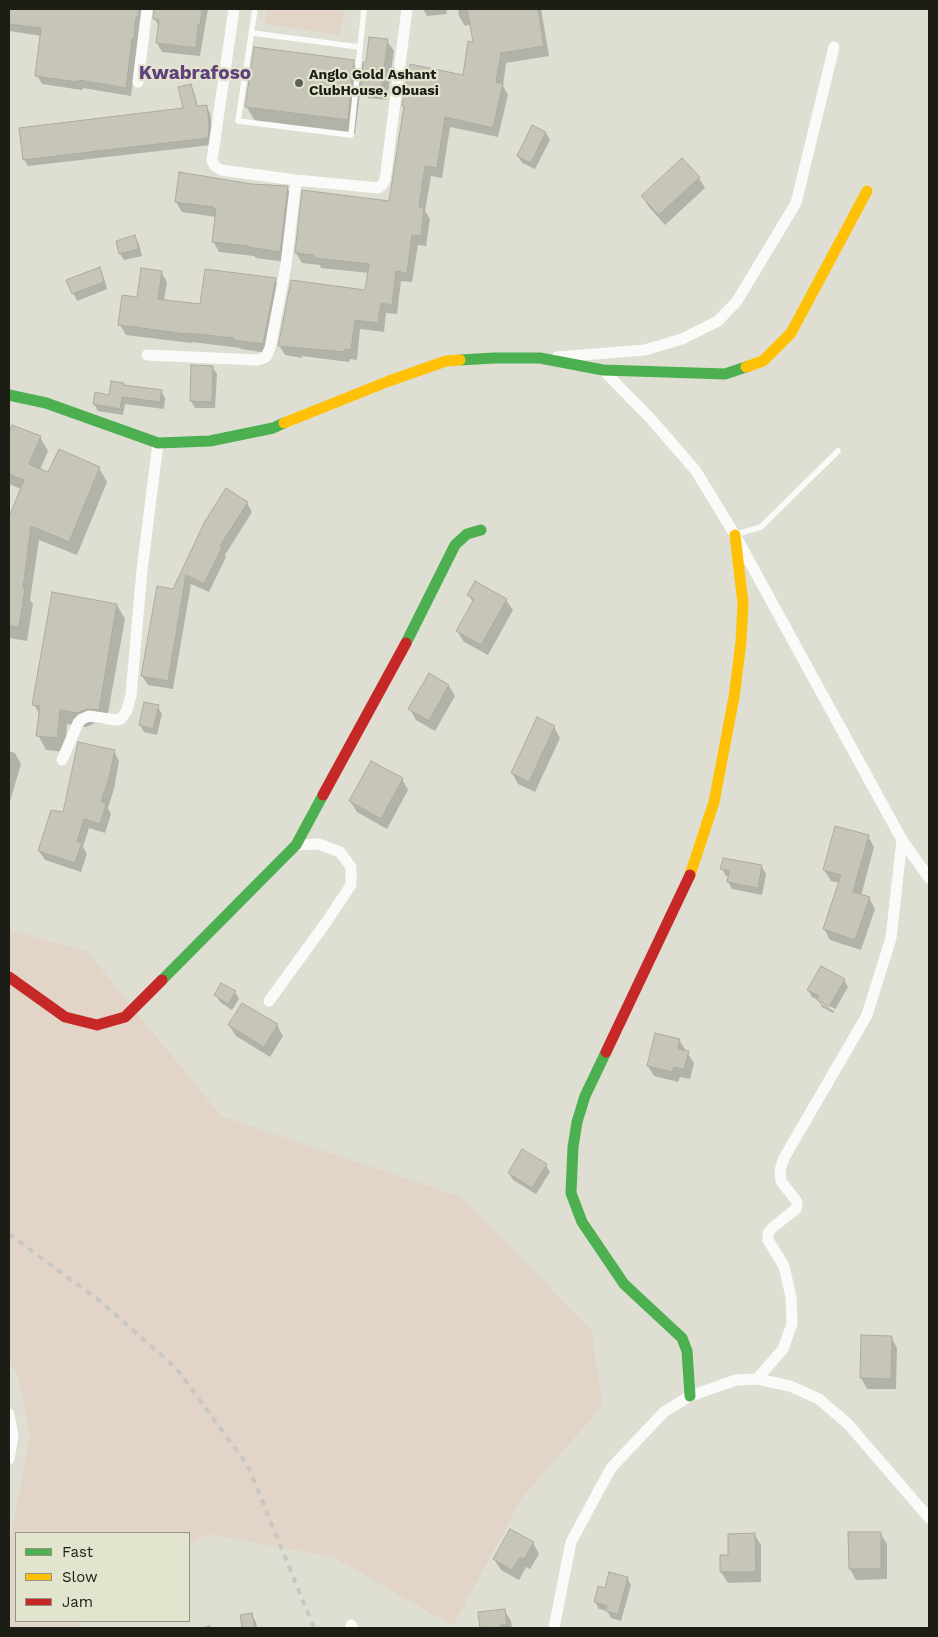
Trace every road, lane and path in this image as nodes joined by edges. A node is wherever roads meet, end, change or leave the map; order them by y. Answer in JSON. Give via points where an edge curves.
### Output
{"nodes":[{"id":1,"x":148,"y":9,"type":"edge"},
{"id":2,"x":234,"y":9,"type":"edge"},
{"id":3,"x":256,"y":9,"type":"edge"},
{"id":4,"x":364,"y":9,"type":"edge"},
{"id":5,"x":407,"y":9,"type":"edge"},
{"id":6,"x":252,"y":33,"type":"junction"},
{"id":7,"x":359,"y":47,"type":"junction"},
{"id":8,"x":834,"y":48,"type":"dead end"},
{"id":9,"x":138,"y":82,"type":"dead end"},
{"id":10,"x":296,"y":180,"type":"junction"},
{"id":11,"x":867,"y":191,"type":"dead end"},
{"id":12,"x":147,"y":356,"type":"dead end"},
{"id":13,"x":540,"y":358,"type":"junction"},
{"id":14,"x":603,"y":370,"type":"junction"},
{"id":15,"x":9,"y":395,"type":"edge"},
{"id":16,"x":158,"y":444,"type":"junction"},
{"id":17,"x":838,"y":451,"type":"dead end"},
{"id":18,"x":481,"y":530,"type":"dead end"},
{"id":19,"x":736,"y":535,"type":"junction"},
{"id":20,"x":62,"y":760,"type":"dead end"},
{"id":21,"x":902,"y":840,"type":"junction"},
{"id":22,"x":296,"y":845,"type":"junction"},
{"id":23,"x":929,"y":878,"type":"edge"},
{"id":24,"x":9,"y":977,"type":"edge"},
{"id":25,"x":269,"y":1001,"type":"dead end"},
{"id":26,"x":757,"y":1379,"type":"junction"},
{"id":27,"x":690,"y":1396,"type":"junction"},
{"id":28,"x":9,"y":1414,"type":"edge"},
{"id":29,"x":9,"y":1459,"type":"edge"},
{"id":30,"x":929,"y":1518,"type":"edge"},
{"id":31,"x":554,"y":1628,"type":"edge"}],
"edges":[{"from":1,"to":9,"type":"street"},
{"from":2,"to":10,"type":"street","via":[[212,160],[221,170]]},
{"from":3,"to":6,"type":"lane"},
{"from":4,"to":7,"type":"lane"},
{"from":5,"to":10,"type":"street","via":[[382,185],[378,188]]},
{"from":6,"to":7,"type":"lane"},
{"from":6,"to":7,"type":"lane","via":[[238,121],[351,135]]},
{"from":8,"to":13,"type":"street","via":[[796,203],[736,301],[718,321],[682,339],[645,350]]},
{"from":10,"to":12,"type":"street","via":[[286,265],[266,357],[257,360]]},
{"from":11,"to":14,"type":"street","via":[[791,333],[763,361],[725,374]]},
{"from":13,"to":14,"type":"street"},
{"from":13,"to":16,"type":"street","via":[[446,361],[273,428],[210,441]]},
{"from":14,"to":19,"type":"street","via":[[696,471]]},
{"from":15,"to":16,"type":"street","via":[[46,403]]},
{"from":16,"to":20,"type":"street","via":[[128,710],[121,719],[89,716],[82,719]]},
{"from":17,"to":19,"type":"lane","via":[[761,527]]},
{"from":18,"to":22,"type":"street","via":[[467,534],[455,545],[398,659]]},
{"from":19,"to":21,"type":"street"},
{"from":19,"to":27,"type":"street","via":[[743,604],[741,642],[714,802],[692,872],[584,1096],[573,1147],[571,1193],[582,1222],[624,1284],[682,1338],[687,1352]]},
{"from":21,"to":23,"type":"street"},
{"from":21,"to":26,"type":"street","via":[[891,938],[867,1015],[780,1170],[781,1181],[797,1205],[768,1233],[768,1240],[784,1266],[792,1297],[792,1324],[783,1349]]},
{"from":22,"to":24,"type":"street","via":[[125,1017],[97,1025],[65,1016]]},
{"from":22,"to":25,"type":"street","via":[[318,844],[340,852],[351,867],[351,885]]},
{"from":26,"to":27,"type":"street","via":[[736,1380]]},
{"from":26,"to":30,"type":"street","via":[[790,1386],[819,1399],[848,1424]]},
{"from":27,"to":31,"type":"street","via":[[664,1412],[611,1468],[571,1542]]},
{"from":28,"to":29,"type":"street","via":[[13,1436]]}]}
